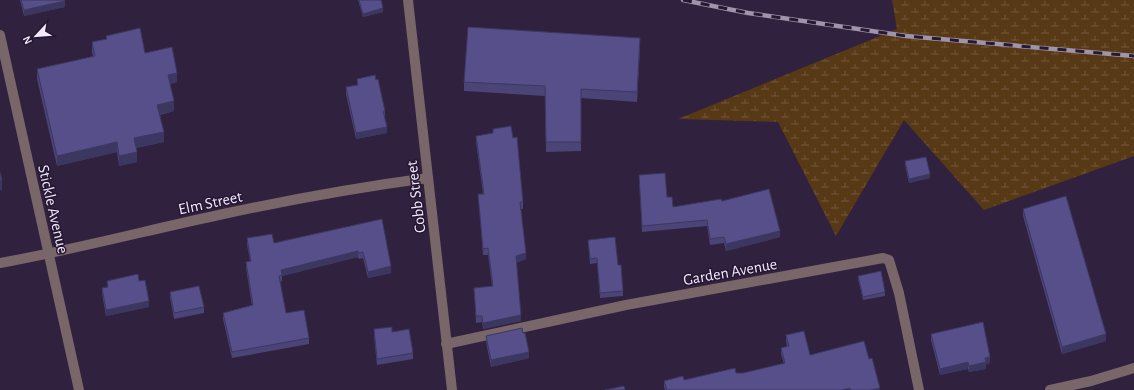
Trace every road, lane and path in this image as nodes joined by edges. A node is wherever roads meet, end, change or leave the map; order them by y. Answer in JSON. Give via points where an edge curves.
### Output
{"nodes":[{"id":1,"x":408,"y":0,"type":"edge"},
{"id":2,"x":0,"y":35,"type":"edge"},
{"id":3,"x":428,"y":178,"type":"junction"},
{"id":4,"x":49,"y":254,"type":"junction"},
{"id":5,"x":0,"y":263,"type":"edge"},
{"id":6,"x":446,"y":344,"type":"junction"},
{"id":7,"x":1134,"y":368,"type":"edge"},
{"id":8,"x":79,"y":390,"type":"edge"},
{"id":9,"x":452,"y":390,"type":"edge"},
{"id":10,"x":919,"y":390,"type":"edge"},
{"id":11,"x":1050,"y":390,"type":"edge"}],
"edges":[{"from":1,"to":3,"type":"street","name":"Cobb Street"},
{"from":2,"to":4,"type":"street","name":"Stickle Avenue"},
{"from":3,"to":4,"type":"street","name":"Elm Street","via":[[358,187],[251,208]]},
{"from":3,"to":6,"type":"street","name":"Cobb Street"},
{"from":4,"to":5,"type":"street","name":"Elm Street"},
{"from":4,"to":8,"type":"street","name":"Stickle Avenue"},
{"from":6,"to":9,"type":"street","name":"Cobb Street"},
{"from":6,"to":10,"type":"street","name":"Garden Avenue","via":[[626,305],[882,258],[889,260],[899,293]]},
{"from":7,"to":11,"type":"street"}]}
